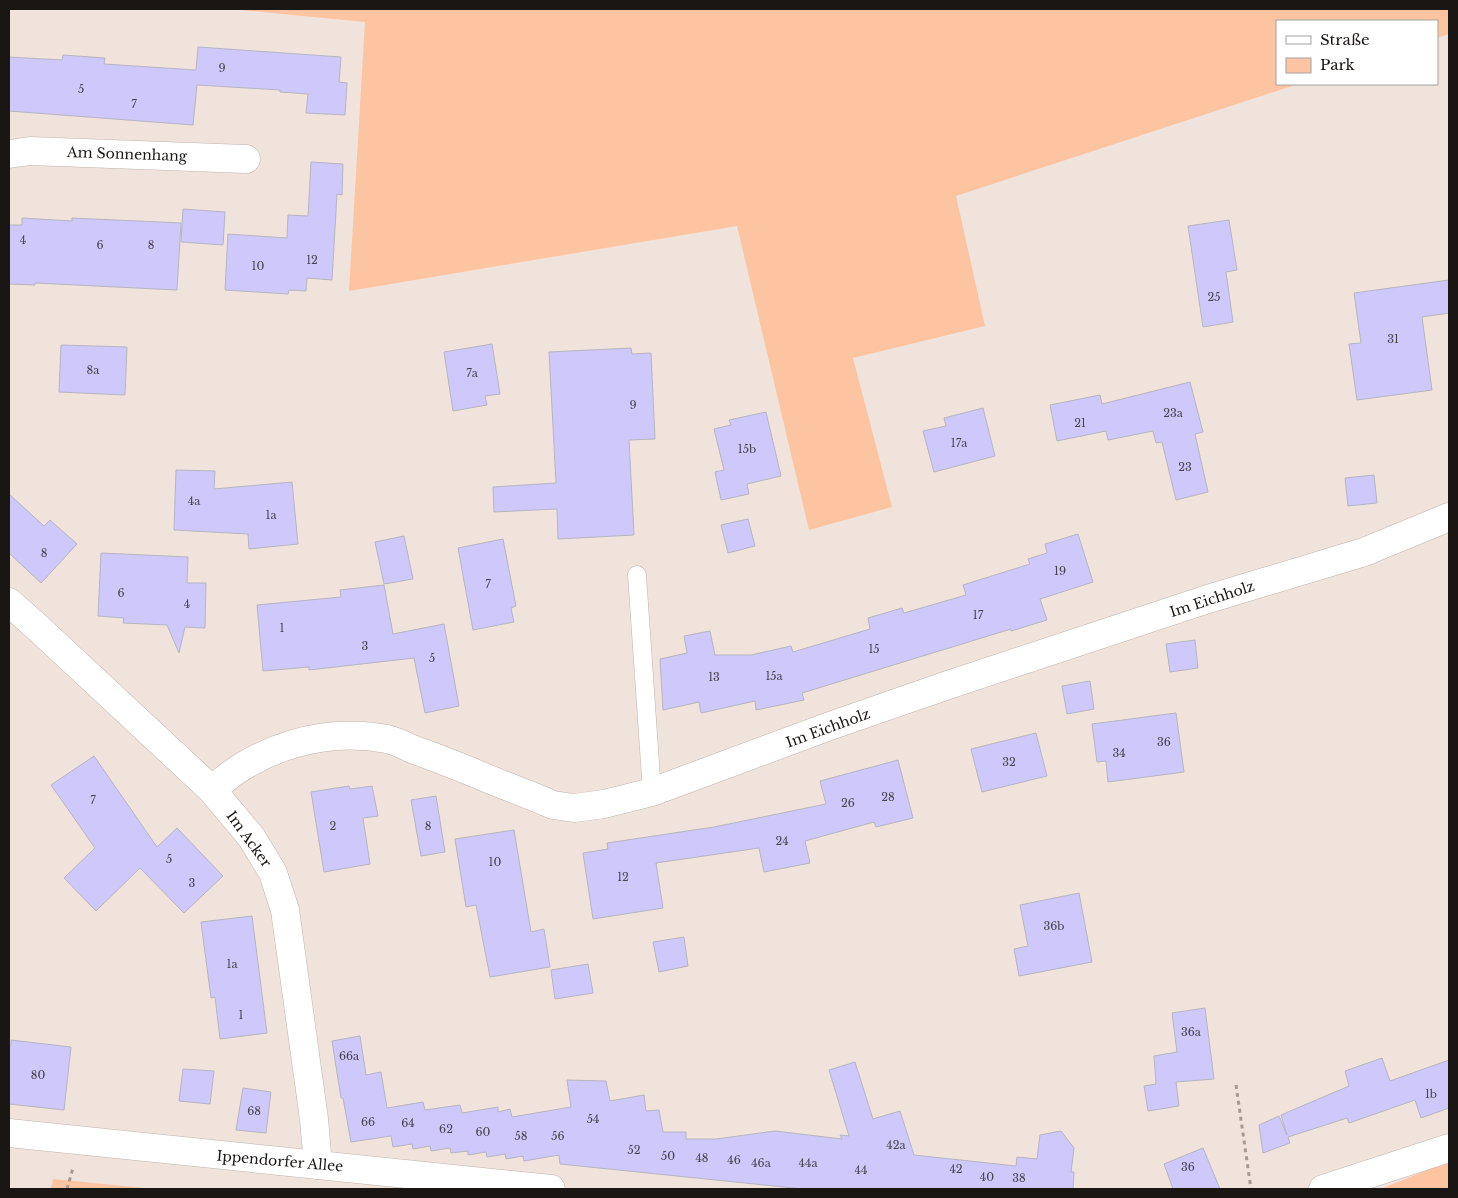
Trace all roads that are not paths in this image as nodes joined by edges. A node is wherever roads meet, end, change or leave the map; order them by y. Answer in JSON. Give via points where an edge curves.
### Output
{"nodes":[{"id":1,"x":9,"y":154,"type":"edge"},
{"id":2,"x":246,"y":159,"type":"dead end"},
{"id":3,"x":1449,"y":517,"type":"edge"},
{"id":4,"x":637,"y":575,"type":"dead end"},
{"id":5,"x":9,"y":602,"type":"edge"},
{"id":6,"x":212,"y":790,"type":"junction"},
{"id":7,"x":652,"y":792,"type":"junction"},
{"id":8,"x":9,"y":1133,"type":"edge"},
{"id":9,"x":1449,"y":1148,"type":"edge"},
{"id":10,"x":318,"y":1165,"type":"junction"},
{"id":11,"x":550,"y":1189,"type":"edge"},
{"id":12,"x":1323,"y":1189,"type":"edge"}],
"edges":[{"from":1,"to":2,"type":"street","name":"Am Sonnenhang","via":[[30,151]]},
{"from":3,"to":7,"type":"street","name":"Im Eichholz","via":[[1364,552],[1208,599],[958,682]]},
{"from":4,"to":7,"type":"lane"},
{"from":5,"to":6,"type":"street","name":"Im Acker"},
{"from":6,"to":7,"type":"street","name":"Im Eichholz","via":[[224,778],[272,750],[306,740],[357,735],[389,740],[552,805],[574,808]]},
{"from":6,"to":10,"type":"street","name":"Im Acker","via":[[252,838],[273,873],[286,910]]},
{"from":8,"to":10,"type":"street","name":"Ippendorfer Allee"},
{"from":9,"to":12,"type":"street"},
{"from":10,"to":11,"type":"street","name":"Ippendorfer Allee"}]}
